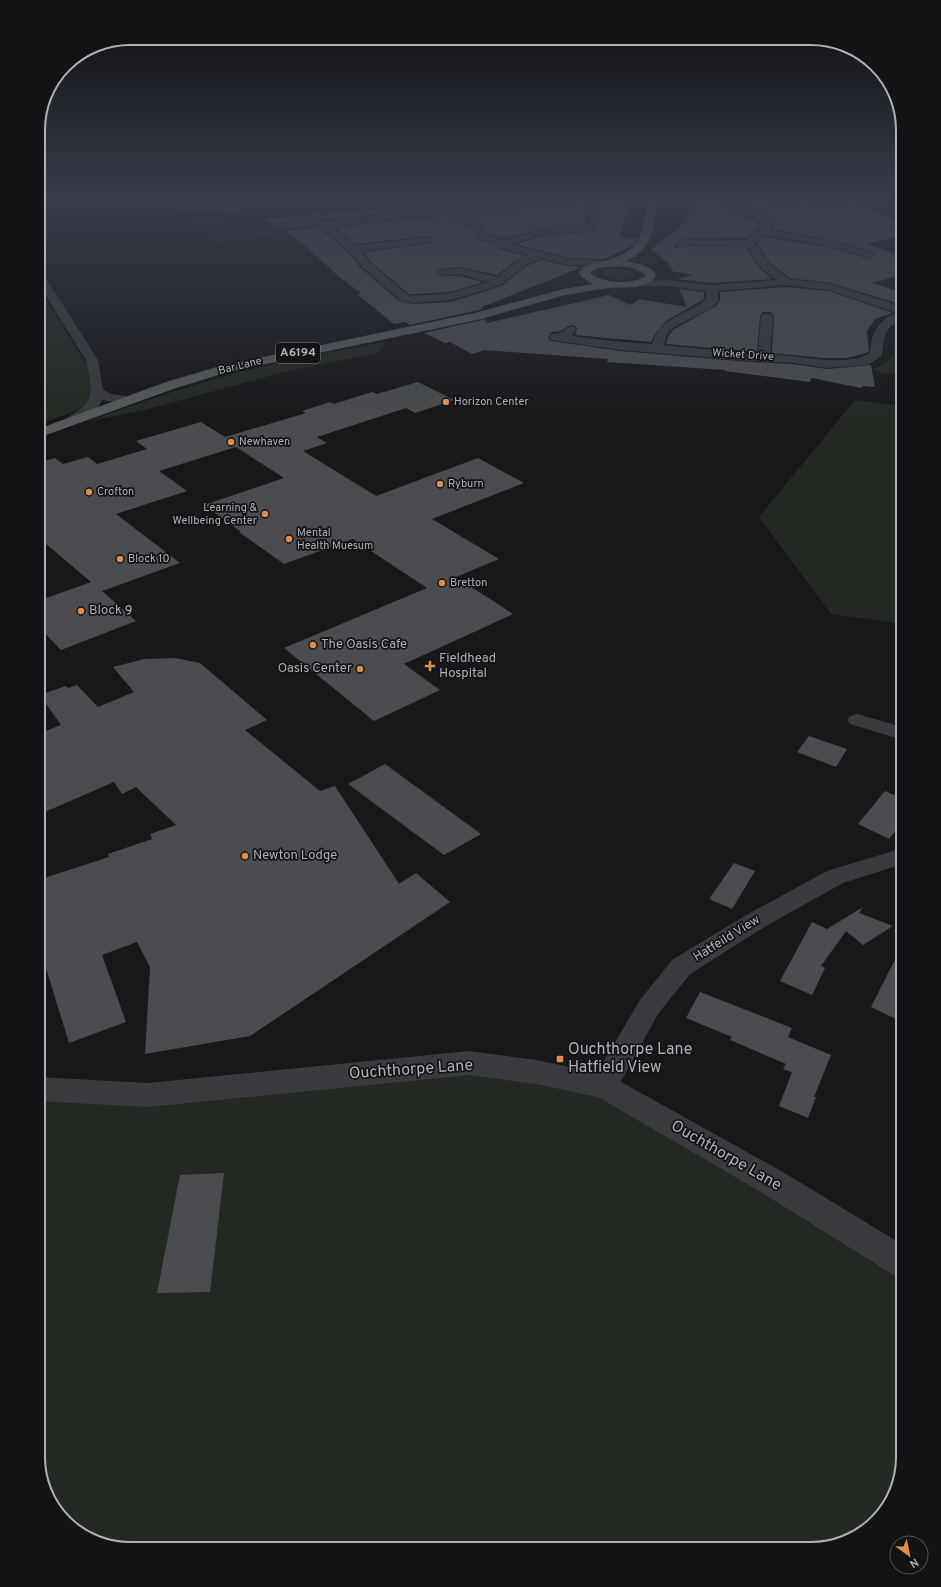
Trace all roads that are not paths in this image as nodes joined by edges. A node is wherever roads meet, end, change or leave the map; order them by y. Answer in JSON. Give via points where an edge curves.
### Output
{"nodes":[{"id":1,"x":376,"y":274,"type":"edge"},
{"id":2,"x":472,"y":274,"type":"edge"},
{"id":3,"x":507,"y":274,"type":"edge"},
{"id":4,"x":584,"y":274,"type":"joint"},
{"id":5,"x":651,"y":274,"type":"edge"},
{"id":6,"x":776,"y":274,"type":"edge"},
{"id":7,"x":646,"y":280,"type":"junction"},
{"id":8,"x":499,"y":281,"type":"junction"},
{"id":9,"x":786,"y":282,"type":"junction"},
{"id":10,"x":610,"y":284,"type":"junction"},
{"id":11,"x":45,"y":285,"type":"edge"},
{"id":12,"x":712,"y":288,"type":"junction"},
{"id":13,"x":564,"y":292,"type":"junction"},
{"id":14,"x":896,"y":309,"type":"edge"},
{"id":15,"x":767,"y":316,"type":"dead end"},
{"id":16,"x":896,"y":318,"type":"edge"},
{"id":17,"x":570,"y":330,"type":"dead end"},
{"id":18,"x":657,"y":348,"type":"junction"},
{"id":19,"x":764,"y":357,"type":"junction"},
{"id":20,"x":96,"y":392,"type":"junction"},
{"id":21,"x":128,"y":400,"type":"junction"},
{"id":22,"x":72,"y":421,"type":"junction"},
{"id":23,"x":45,"y":431,"type":"edge"},
{"id":24,"x":855,"y":722,"type":"dead end"},
{"id":25,"x":896,"y":732,"type":"edge"},
{"id":26,"x":896,"y":858,"type":"edge"},
{"id":27,"x":604,"y":1086,"type":"junction"},
{"id":28,"x":45,"y":1089,"type":"edge"},
{"id":29,"x":896,"y":1259,"type":"edge"}],
"edges":[{"from":1,"to":8,"type":"street","via":[[410,304],[478,289]]},
{"from":2,"to":8,"type":"street"},
{"from":3,"to":8,"type":"street"},
{"from":4,"to":10,"type":"main road","number":"A6194","via":[[593,281]]},
{"from":4,"to":13,"type":"main road","name":"Bar Lane","number":"A6194"},
{"from":5,"to":7,"type":"main road","number":"A6194"},
{"from":6,"to":9,"type":"street"},
{"from":7,"to":10,"type":"main road","number":"A6194","via":[[626,285]]},
{"from":7,"to":12,"type":"street"},
{"from":9,"to":12,"type":"street"},
{"from":9,"to":14,"type":"street","via":[[831,287]]},
{"from":10,"to":13,"type":"main road","name":"Bar Lane","number":"A6194"},
{"from":11,"to":20,"type":"street","via":[[92,360]]},
{"from":12,"to":18,"type":"street","via":[[712,301],[706,307],[665,328]]},
{"from":13,"to":21,"type":"main road","name":"Bar Lane","number":"A6194","via":[[477,316],[225,369],[171,384]]},
{"from":15,"to":19,"type":"street","via":[[759,330]]},
{"from":16,"to":19,"type":"street","name":"Wicket Drive","via":[[882,327],[876,354],[866,361],[827,364]]},
{"from":17,"to":18,"type":"street","name":"Wicket Drive","via":[[567,334],[550,338]]},
{"from":18,"to":19,"type":"street","name":"Wicket Drive"},
{"from":20,"to":21,"type":"street","via":[[109,398]]},
{"from":20,"to":22,"type":"street","via":[[92,406]]},
{"from":21,"to":22,"type":"main road","name":"Bar Lane","number":"A6194"},
{"from":22,"to":23,"type":"main road","name":"Bar Lane","number":"A6194"},
{"from":24,"to":25,"type":"street"},
{"from":26,"to":27,"type":"street","name":"Hatfeild View","via":[[834,877],[681,967],[649,1006]]},
{"from":27,"to":28,"type":"street","name":"Ouchthorpe Lane","via":[[536,1072],[469,1063],[148,1095]]},
{"from":27,"to":29,"type":"street","name":"Ouchthorpe Lane","via":[[772,1182]]}]}
